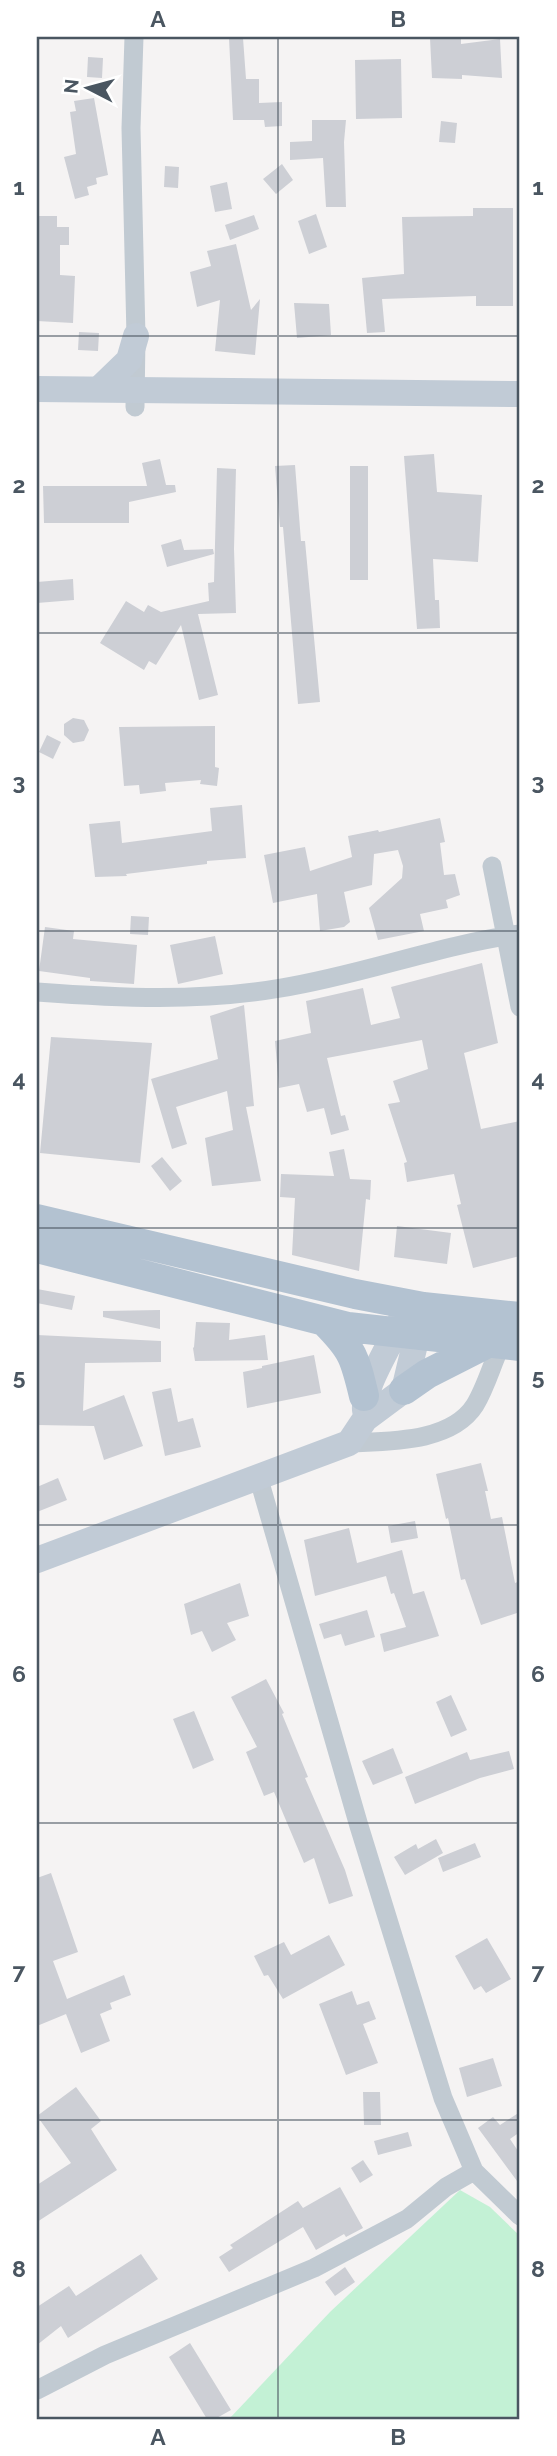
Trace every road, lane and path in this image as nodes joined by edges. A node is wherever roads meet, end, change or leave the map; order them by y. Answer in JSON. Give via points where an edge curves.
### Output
{"nodes":[{"id":1,"x":134,"y":37,"type":"edge"},
{"id":2,"x":136,"y":336,"type":"junction"},
{"id":3,"x":37,"y":389,"type":"edge"},
{"id":4,"x":99,"y":389,"type":"junction"},
{"id":5,"x":520,"y":394,"type":"edge"},
{"id":6,"x":135,"y":398,"type":"junction"},
{"id":7,"x":37,"y":405,"type":"edge"},
{"id":8,"x":520,"y":409,"type":"edge"},
{"id":9,"x":492,"y":866,"type":"dead end"},
{"id":10,"x":513,"y":935,"type":"edge"},
{"id":11,"x":37,"y":992,"type":"edge"},
{"id":12,"x":520,"y":1007,"type":"edge"},
{"id":13,"x":37,"y":1219,"type":"edge"},
{"id":14,"x":37,"y":1248,"type":"edge"},
{"id":15,"x":415,"y":1306,"type":"junction"},
{"id":16,"x":520,"y":1317,"type":"edge"},
{"id":17,"x":325,"y":1322,"type":"junction"},
{"id":18,"x":407,"y":1335,"type":"junction"},
{"id":19,"x":502,"y":1345,"type":"edge"},
{"id":20,"x":404,"y":1390,"type":"junction"},
{"id":21,"x":365,"y":1407,"type":"junction"},
{"id":22,"x":349,"y":1443,"type":"junction"},
{"id":23,"x":257,"y":1476,"type":"junction"},
{"id":24,"x":37,"y":1560,"type":"edge"},
{"id":25,"x":474,"y":2171,"type":"junction"},
{"id":26,"x":520,"y":2216,"type":"edge"},
{"id":27,"x":37,"y":2390,"type":"edge"}],
"edges":[{"from":1,"to":2,"type":"street","via":[[131,128]]},
{"from":2,"to":4,"type":"street","via":[[129,360]]},
{"from":2,"to":6,"type":"street"},
{"from":3,"to":4,"type":"street"},
{"from":4,"to":6,"type":"street"},
{"from":5,"to":6,"type":"street"},
{"from":6,"to":7,"type":"street"},
{"from":6,"to":8,"type":"street"},
{"from":9,"to":10,"type":"street"},
{"from":10,"to":11,"type":"street","via":[[281,988],[177,999]]},
{"from":10,"to":12,"type":"street"},
{"from":13,"to":15,"type":"main road"},
{"from":14,"to":17,"type":"main road"},
{"from":15,"to":16,"type":"main road"},
{"from":15,"to":18,"type":"street"},
{"from":17,"to":18,"type":"main road"},
{"from":17,"to":21,"type":"main road","via":[[348,1345]]},
{"from":18,"to":19,"type":"main road"},
{"from":18,"to":20,"type":"street"},
{"from":18,"to":21,"type":"street"},
{"from":19,"to":20,"type":"main road","via":[[427,1374]]},
{"from":19,"to":22,"type":"street","via":[[474,1406],[449,1429],[411,1439]]},
{"from":20,"to":21,"type":"street"},
{"from":21,"to":22,"type":"street"},
{"from":22,"to":23,"type":"street"},
{"from":23,"to":24,"type":"street"},
{"from":23,"to":25,"type":"street","via":[[443,2098]]},
{"from":25,"to":26,"type":"street"},
{"from":25,"to":27,"type":"street","via":[[407,2219],[314,2268]]}]}
